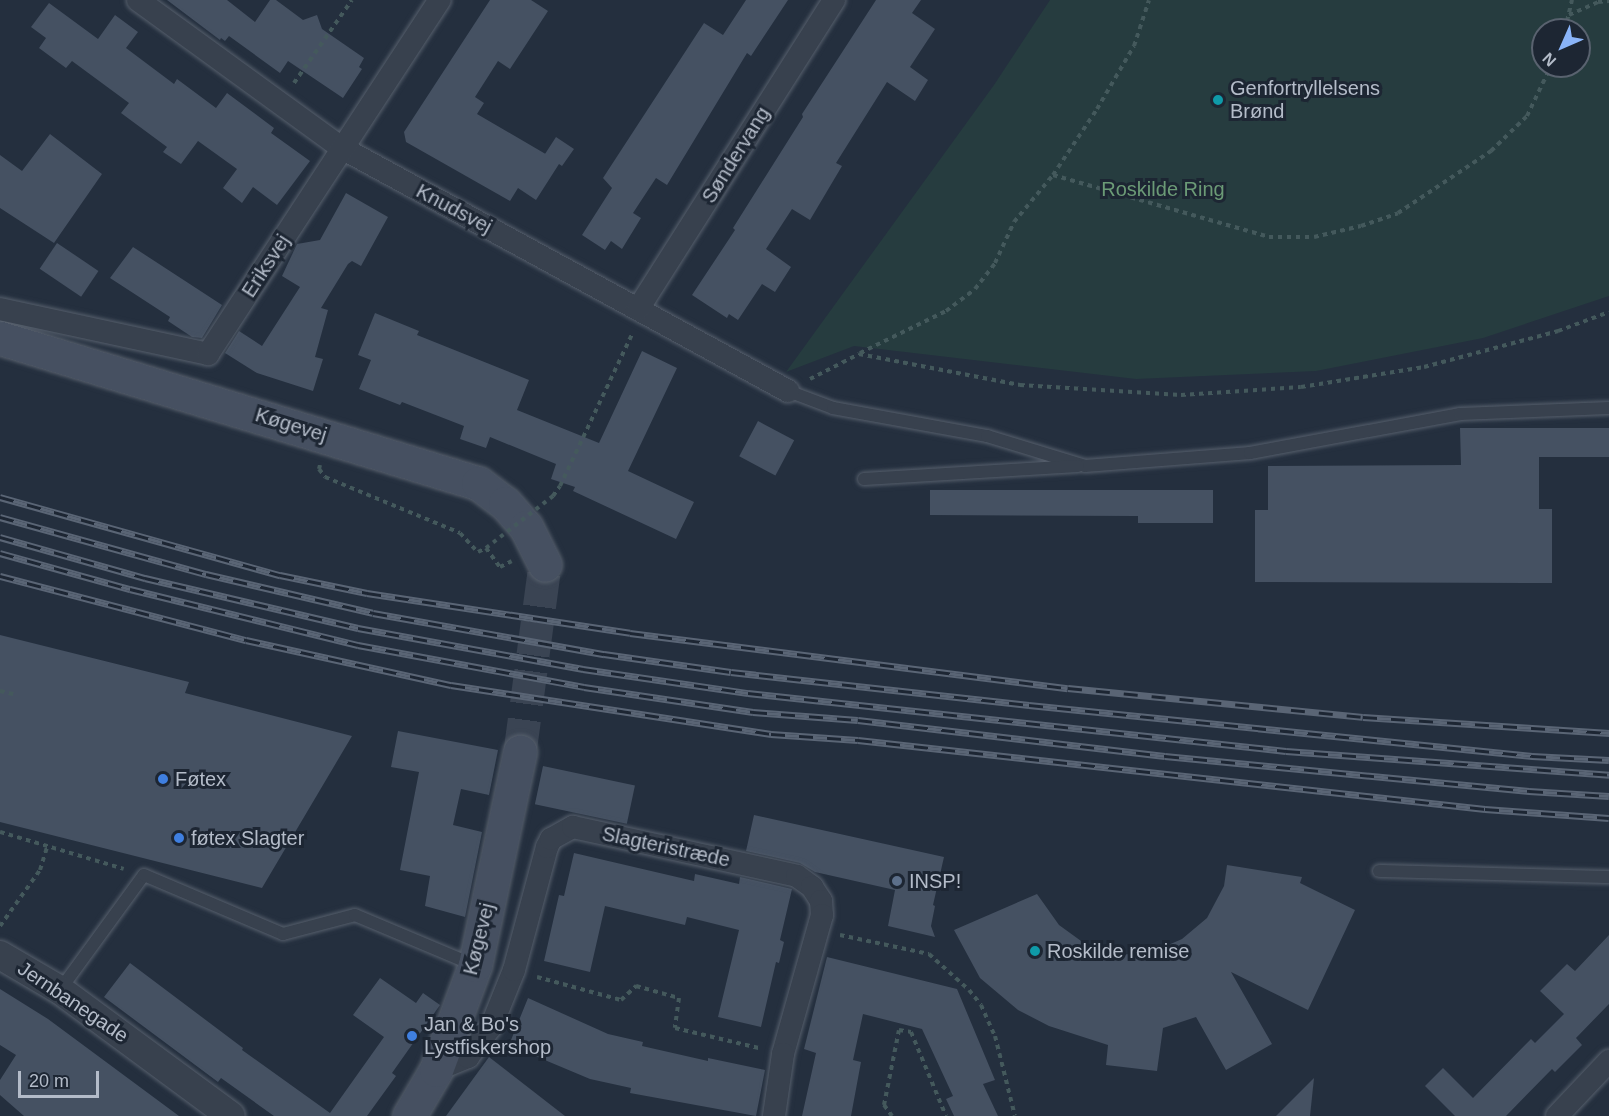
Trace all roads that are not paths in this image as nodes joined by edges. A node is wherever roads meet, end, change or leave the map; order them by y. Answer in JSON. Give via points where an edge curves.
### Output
{"nodes":[{"id":1,"x":138,"y":0,"type":"edge"},
{"id":2,"x":440,"y":0,"type":"edge"},
{"id":3,"x":834,"y":0,"type":"edge"},
{"id":4,"x":342,"y":148,"type":"junction"},
{"id":5,"x":0,"y":309,"type":"edge"},
{"id":6,"x":638,"y":309,"type":"junction"},
{"id":7,"x":0,"y":338,"type":"edge"},
{"id":8,"x":788,"y":391,"type":"joint"},
{"id":9,"x":1609,"y":408,"type":"edge"},
{"id":10,"x":1085,"y":466,"type":"junction"},
{"id":11,"x":864,"y":479,"type":"dead end"},
{"id":12,"x":545,"y":565,"type":"tunnel mouth"},
{"id":13,"x":520,"y":752,"type":"tunnel mouth"},
{"id":14,"x":1379,"y":871,"type":"dead end"},
{"id":15,"x":1609,"y":877,"type":"edge"},
{"id":16,"x":0,"y":955,"type":"edge"},
{"id":17,"x":475,"y":965,"type":"junction"},
{"id":18,"x":60,"y":990,"type":"junction"},
{"id":19,"x":1609,"y":1061,"type":"edge"},
{"id":20,"x":436,"y":1070,"type":"junction"},
{"id":21,"x":231,"y":1116,"type":"edge"},
{"id":22,"x":409,"y":1116,"type":"edge"},
{"id":23,"x":774,"y":1116,"type":"edge"},
{"id":24,"x":1557,"y":1116,"type":"edge"}],
"edges":[{"from":1,"to":4,"type":"street","name":"Knudsvej"},
{"from":2,"to":4,"type":"street","name":"Eriksvej"},
{"from":3,"to":6,"type":"street","name":"Søndervang"},
{"from":4,"to":5,"type":"street","name":"Eriksvej","via":[[208,354]]},
{"from":4,"to":6,"type":"street","name":"Knudsvej"},
{"from":6,"to":8,"type":"street","name":"Knudsvej"},
{"from":7,"to":12,"type":"main road","name":"Køgevej","via":[[478,483],[505,502],[526,527]]},
{"from":8,"to":10,"type":"lane","via":[[833,408],[987,436]]},
{"from":9,"to":10,"type":"lane","via":[[1460,414],[1250,453]]},
{"from":10,"to":11,"type":"lane"},
{"from":13,"to":17,"type":"main road","name":"Køgevej"},
{"from":14,"to":15,"type":"lane"},
{"from":16,"to":18,"type":"street","name":"Jernbanegade"},
{"from":17,"to":18,"type":"lane","via":[[355,915],[283,934],[144,875]]},
{"from":17,"to":20,"type":"main road","name":"Køgevej"},
{"from":18,"to":21,"type":"street","name":"Jernbanegade"},
{"from":19,"to":24,"type":"street"},
{"from":20,"to":22,"type":"main road","name":"Køgevej"},
{"from":20,"to":23,"type":"street","name":"Slagteristræde","via":[[468,1057],[491,1027],[514,970],[547,847],[551,839],[573,827],[797,876],[812,887],[822,915],[783,1054]]}]}
